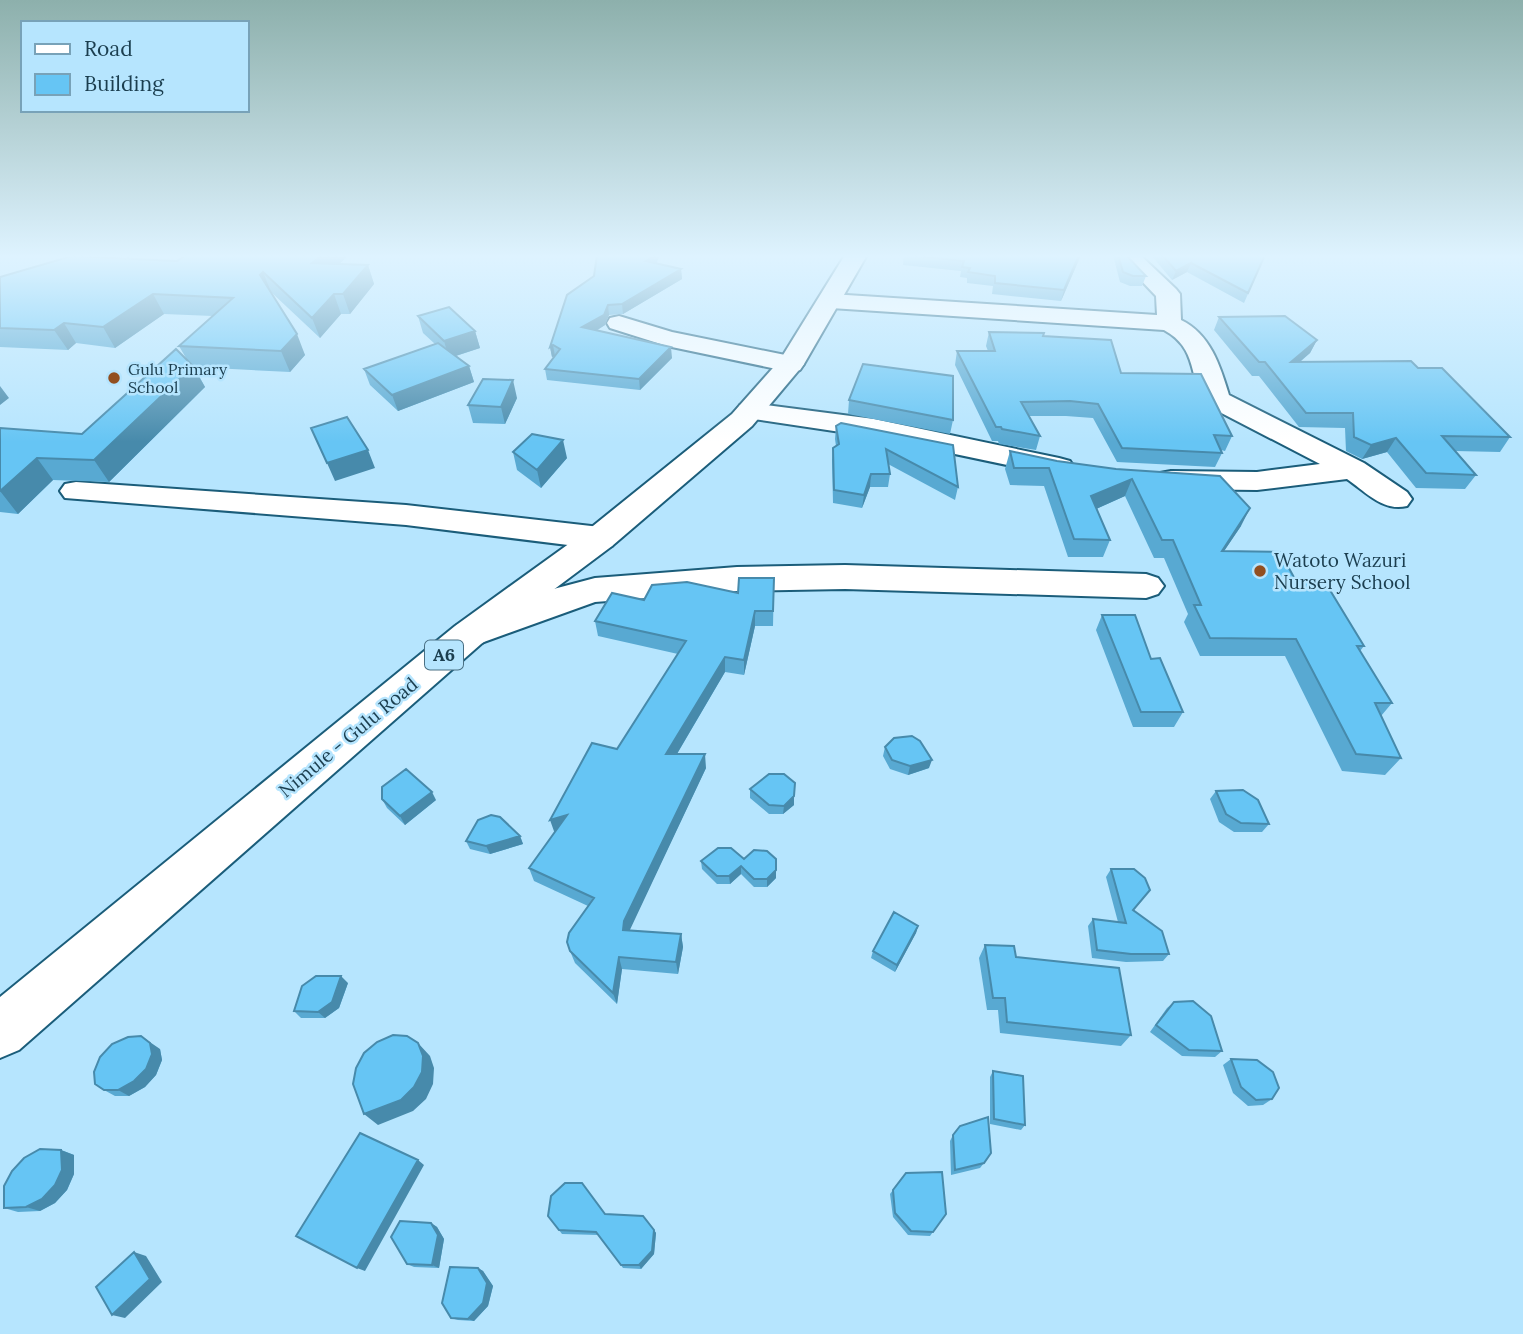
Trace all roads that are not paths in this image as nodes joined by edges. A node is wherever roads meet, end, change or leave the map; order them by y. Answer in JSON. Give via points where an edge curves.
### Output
{"nodes":[{"id":1,"x":821,"y":317,"type":"edge"},
{"id":2,"x":1081,"y":317,"type":"edge"},
{"id":3,"x":1169,"y":317,"type":"edge"},
{"id":4,"x":619,"y":323,"type":"dead end"},
{"id":5,"x":1169,"y":323,"type":"junction"},
{"id":6,"x":791,"y":364,"type":"junction"},
{"id":7,"x":750,"y":411,"type":"junction"},
{"id":8,"x":1353,"y":469,"type":"junction"},
{"id":9,"x":1083,"y":470,"type":"edge"},
{"id":10,"x":1144,"y":478,"type":"edge"},
{"id":11,"x":76,"y":491,"type":"dead end"},
{"id":12,"x":1396,"y":499,"type":"dead end"},
{"id":13,"x":600,"y":538,"type":"junction"},
{"id":14,"x":1146,"y":586,"type":"dead end"},
{"id":15,"x":468,"y":635,"type":"junction"},
{"id":16,"x":0,"y":1031,"type":"edge"}],
"edges":[{"from":1,"to":6,"type":"street","name":"Nimule - Gulu Road","number":"A6"},
{"from":2,"to":5,"type":"street"},
{"from":3,"to":5,"type":"street"},
{"from":4,"to":6,"type":"street"},
{"from":5,"to":8,"type":"street","via":[[1188,334],[1216,399]]},
{"from":6,"to":7,"type":"street","name":"Nimule - Gulu Road","number":"A6"},
{"from":7,"to":9,"type":"street","via":[[874,428]]},
{"from":7,"to":13,"type":"street","name":"Nimule - Gulu Road","number":"A6"},
{"from":8,"to":10,"type":"street","via":[[1257,481]]},
{"from":8,"to":12,"type":"street"},
{"from":11,"to":13,"type":"street","via":[[406,515]]},
{"from":13,"to":15,"type":"street","name":"Nimule - Gulu Road","number":"A6"},
{"from":14,"to":15,"type":"street","via":[[845,577],[724,580],[595,590]]},
{"from":15,"to":16,"type":"street","name":"Nimule - Gulu Road","number":"A6"}]}
